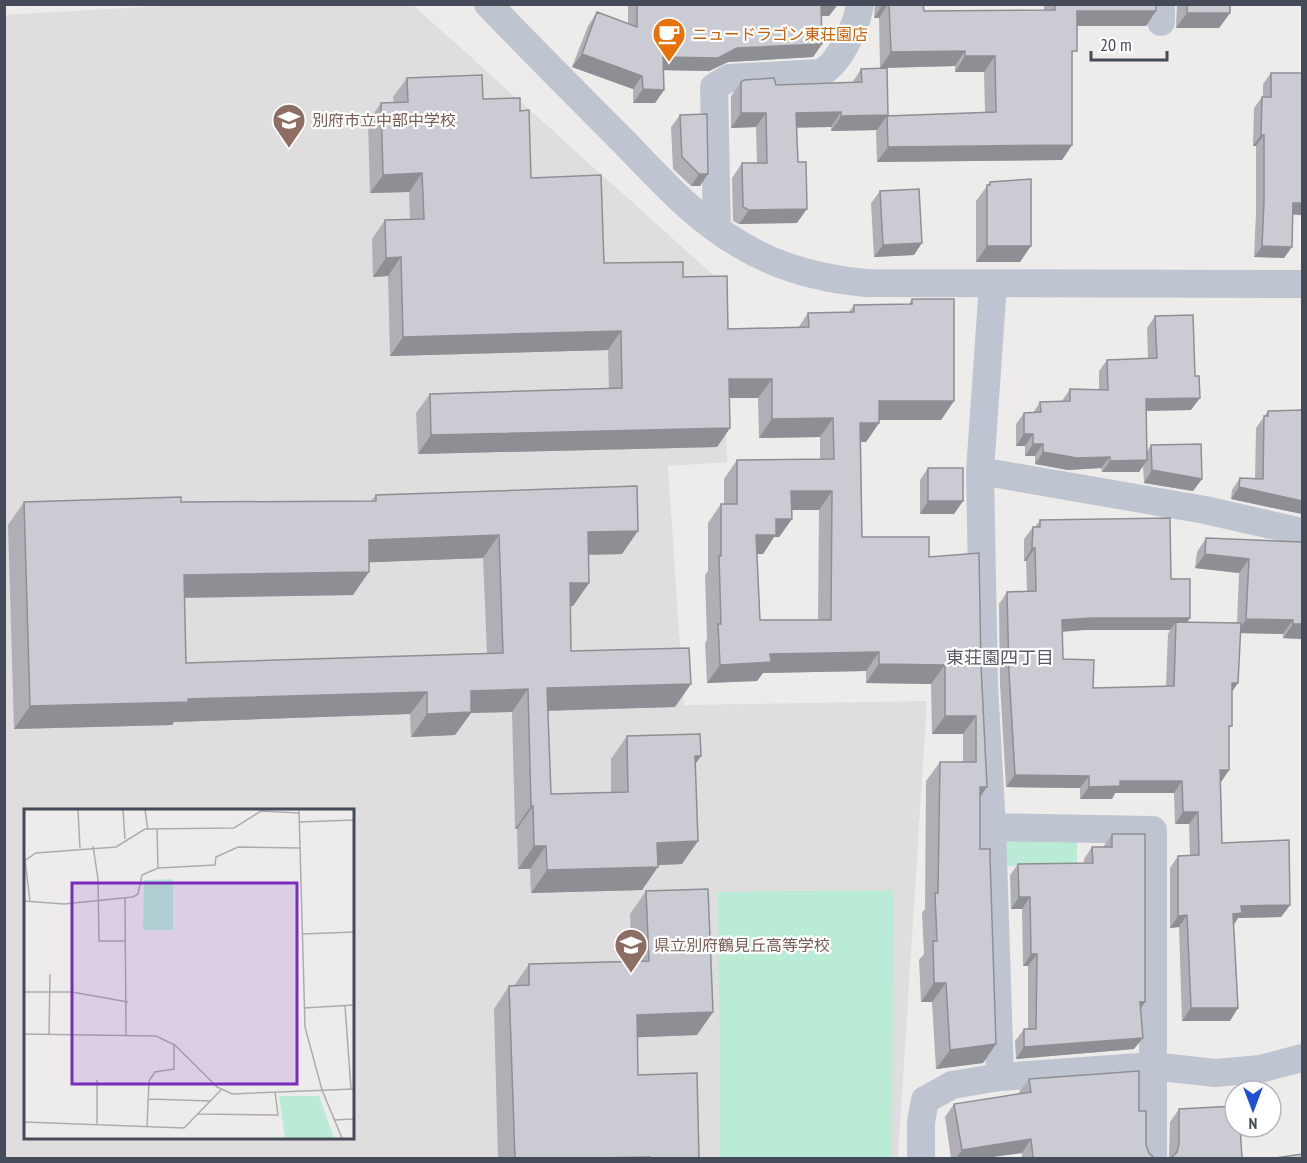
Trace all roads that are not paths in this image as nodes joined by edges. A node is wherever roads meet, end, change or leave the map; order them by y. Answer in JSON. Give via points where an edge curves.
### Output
{"nodes":[{"id":1,"x":488,"y":4,"type":"edge"},
{"id":2,"x":860,"y":4,"type":"edge"},
{"id":3,"x":717,"y":229,"type":"junction"},
{"id":4,"x":993,"y":284,"type":"junction"},
{"id":5,"x":1302,"y":284,"type":"edge"},
{"id":6,"x":980,"y":471,"type":"junction"},
{"id":7,"x":1302,"y":532,"type":"edge"},
{"id":8,"x":992,"y":827,"type":"junction"},
{"id":9,"x":1302,"y":1058,"type":"edge"},
{"id":10,"x":1152,"y":1066,"type":"junction"},
{"id":11,"x":1000,"y":1077,"type":"junction"},
{"id":12,"x":921,"y":1158,"type":"edge"},
{"id":13,"x":1153,"y":1158,"type":"edge"}],
"edges":[{"from":1,"to":3,"type":"street","via":[[670,189]]},
{"from":2,"to":3,"type":"street","via":[[856,22],[838,58],[827,70],[729,78],[714,87]]},
{"from":3,"to":4,"type":"street","via":[[777,263],[837,280],[866,284]]},
{"from":4,"to":5,"type":"street"},
{"from":4,"to":6,"type":"street"},
{"from":6,"to":7,"type":"street","via":[[1204,510]]},
{"from":6,"to":8,"type":"street","via":[[984,685]]},
{"from":8,"to":10,"type":"street","via":[[1153,830]]},
{"from":8,"to":11,"type":"street"},
{"from":9,"to":10,"type":"street","via":[[1260,1069],[1215,1073]]},
{"from":10,"to":11,"type":"street"},
{"from":10,"to":13,"type":"street"},
{"from":11,"to":12,"type":"street","via":[[952,1085],[925,1100]]}]}
